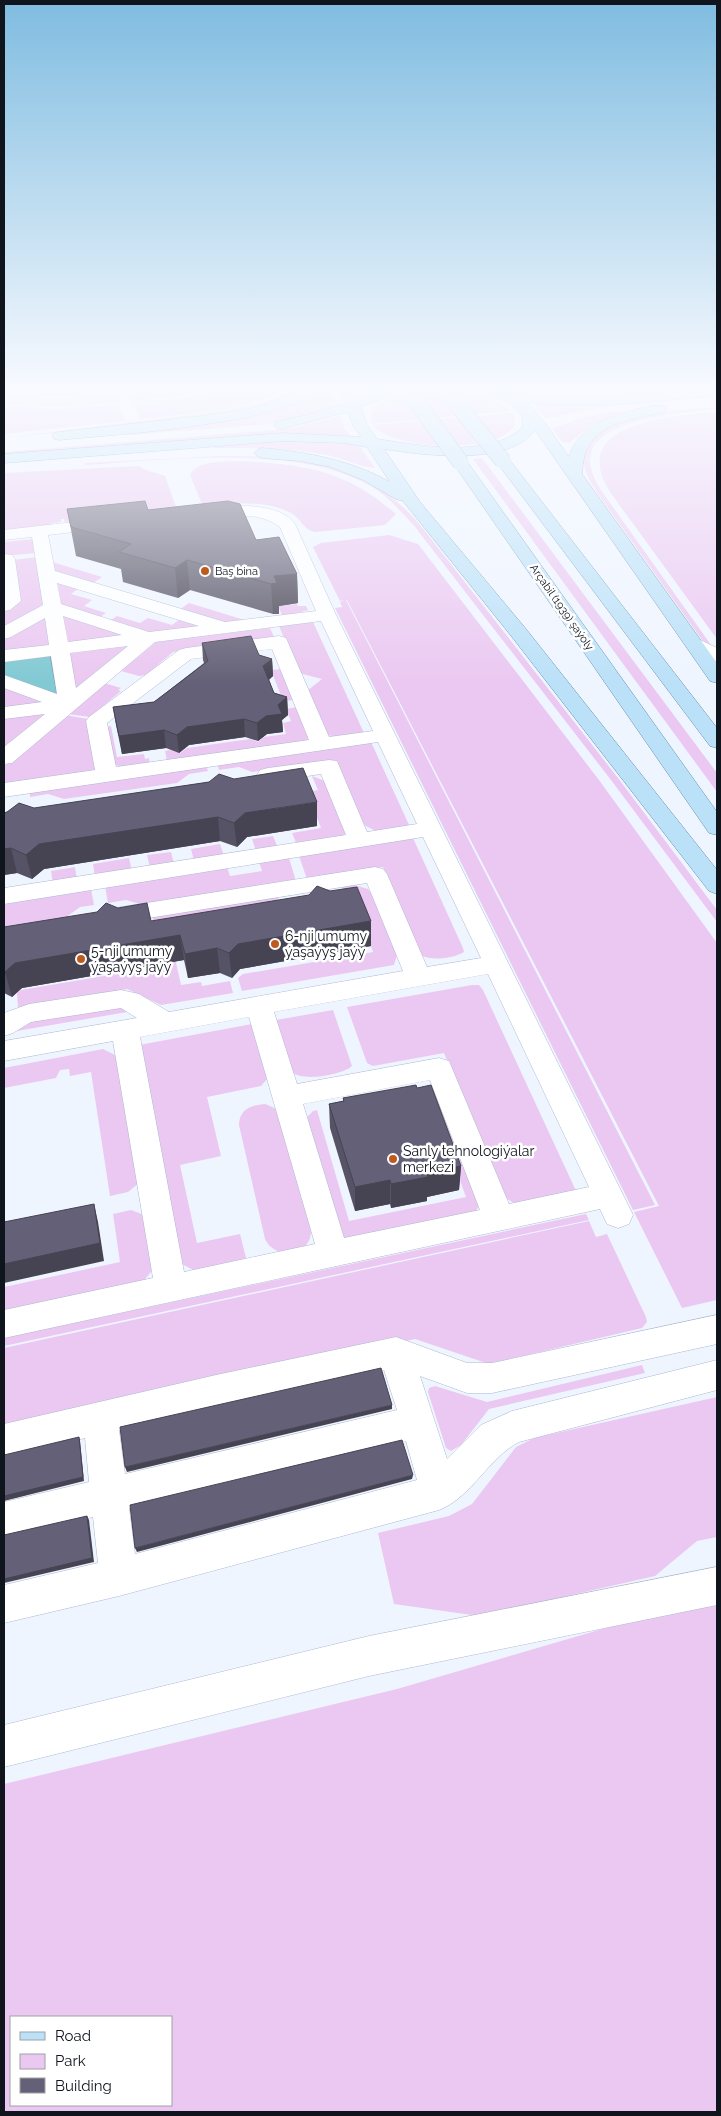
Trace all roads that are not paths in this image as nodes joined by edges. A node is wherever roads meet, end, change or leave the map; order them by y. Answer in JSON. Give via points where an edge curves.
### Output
{"nodes":[{"id":1,"x":387,"y":486,"type":"edge"},
{"id":2,"x":401,"y":486,"type":"edge"},
{"id":3,"x":477,"y":486,"type":"edge"},
{"id":4,"x":522,"y":486,"type":"edge"},
{"id":5,"x":582,"y":486,"type":"edge"},
{"id":6,"x":414,"y":505,"type":"junction"},
{"id":7,"x":184,"y":515,"type":"edge"},
{"id":8,"x":120,"y":522,"type":"edge"},
{"id":9,"x":39,"y":531,"type":"junction"},
{"id":10,"x":4,"y":535,"type":"edge"},
{"id":11,"x":4,"y":560,"type":"edge"},
{"id":12,"x":47,"y":574,"type":"junction"},
{"id":13,"x":4,"y":606,"type":"edge"},
{"id":14,"x":52,"y":606,"type":"junction"},
{"id":15,"x":327,"y":615,"type":"junction"},
{"id":16,"x":226,"y":628,"type":"junction"},
{"id":17,"x":4,"y":633,"type":"edge"},
{"id":18,"x":149,"y":638,"type":"junction"},
{"id":19,"x":694,"y":643,"type":"junction"},
{"id":20,"x":60,"y":649,"type":"junction"},
{"id":21,"x":4,"y":656,"type":"edge"},
{"id":22,"x":717,"y":656,"type":"edge"},
{"id":23,"x":717,"y":676,"type":"edge"},
{"id":24,"x":4,"y":681,"type":"edge"},
{"id":25,"x":69,"y":705,"type":"junction"},
{"id":26,"x":4,"y":713,"type":"edge"},
{"id":27,"x":386,"y":735,"type":"junction"},
{"id":28,"x":717,"y":742,"type":"edge"},
{"id":29,"x":322,"y":744,"type":"junction"},
{"id":30,"x":4,"y":758,"type":"edge"},
{"id":31,"x":108,"y":775,"type":"junction"},
{"id":32,"x":250,"y":777,"type":"edge"},
{"id":33,"x":4,"y":790,"type":"edge"},
{"id":34,"x":717,"y":828,"type":"edge"},
{"id":35,"x":430,"y":829,"type":"junction"},
{"id":36,"x":360,"y":840,"type":"junction"},
{"id":37,"x":717,"y":886,"type":"edge"},
{"id":38,"x":4,"y":896,"type":"edge"},
{"id":39,"x":92,"y":920,"type":"edge"},
{"id":40,"x":496,"y":964,"type":"junction"},
{"id":41,"x":419,"y":978,"type":"junction"},
{"id":42,"x":259,"y":1006,"type":"junction"},
{"id":43,"x":166,"y":1023,"type":"junction"},
{"id":44,"x":4,"y":1026,"type":"edge"},
{"id":45,"x":125,"y":1030,"type":"junction"},
{"id":46,"x":4,"y":1051,"type":"edge"},
{"id":47,"x":286,"y":1097,"type":"junction"},
{"id":48,"x":498,"y":1218,"type":"junction"},
{"id":49,"x":333,"y":1254,"type":"junction"},
{"id":50,"x":171,"y":1288,"type":"junction"},
{"id":51,"x":4,"y":1324,"type":"edge"},
{"id":52,"x":717,"y":1329,"type":"edge"},
{"id":53,"x":396,"y":1352,"type":"junction"},
{"id":54,"x":717,"y":1375,"type":"edge"},
{"id":55,"x":100,"y":1419,"type":"junction"},
{"id":56,"x":417,"y":1422,"type":"junction"},
{"id":57,"x":4,"y":1441,"type":"edge"},
{"id":58,"x":439,"y":1492,"type":"junction"},
{"id":59,"x":109,"y":1494,"type":"junction"},
{"id":60,"x":4,"y":1520,"type":"edge"},
{"id":61,"x":119,"y":1577,"type":"junction"},
{"id":62,"x":717,"y":1586,"type":"edge"},
{"id":63,"x":4,"y":1604,"type":"edge"},
{"id":64,"x":4,"y":1746,"type":"edge"}],
"edges":[{"from":1,"to":6,"type":"main road"},
{"from":2,"to":6,"type":"main road"},
{"from":3,"to":34,"type":"main road","name":"Arçabil (1939) şaýoly","bridge":true},
{"from":4,"to":28,"type":"main road","bridge":true},
{"from":5,"to":19,"type":"main road"},
{"from":6,"to":37,"type":"main road","via":[[519,633]]},
{"from":7,"to":15,"type":"lane","via":[[251,510],[279,518],[287,524]]},
{"from":8,"to":9,"type":"lane"},
{"from":9,"to":10,"type":"lane"},
{"from":9,"to":12,"type":"lane"},
{"from":11,"to":13,"type":"lane","via":[[12,601]]},
{"from":12,"to":14,"type":"lane"},
{"from":12,"to":16,"type":"lane"},
{"from":14,"to":17,"type":"lane"},
{"from":14,"to":18,"type":"lane"},
{"from":14,"to":20,"type":"lane"},
{"from":15,"to":16,"type":"lane"},
{"from":15,"to":27,"type":"lane"},
{"from":16,"to":18,"type":"lane"},
{"from":18,"to":20,"type":"lane"},
{"from":18,"to":25,"type":"lane"},
{"from":19,"to":22,"type":"lane"},
{"from":19,"to":23,"type":"main road"},
{"from":20,"to":21,"type":"lane"},
{"from":20,"to":25,"type":"lane"},
{"from":24,"to":25,"type":"lane"},
{"from":25,"to":26,"type":"lane"},
{"from":25,"to":30,"type":"lane"},
{"from":27,"to":29,"type":"lane"},
{"from":27,"to":35,"type":"lane"},
{"from":29,"to":31,"type":"lane"},
{"from":29,"to":31,"type":"lane","via":[[278,642],[186,654],[96,721]]},
{"from":31,"to":33,"type":"lane"},
{"from":32,"to":36,"type":"lane","via":[[329,766]]},
{"from":35,"to":36,"type":"lane"},
{"from":35,"to":40,"type":"lane"},
{"from":36,"to":38,"type":"lane"},
{"from":39,"to":41,"type":"lane","via":[[375,874]]},
{"from":40,"to":41,"type":"lane"},
{"from":40,"to":48,"type":"lane","via":[[613,1205]]},
{"from":41,"to":42,"type":"lane"},
{"from":42,"to":43,"type":"lane"},
{"from":42,"to":47,"type":"lane"},
{"from":43,"to":44,"type":"lane","via":[[130,1001],[112,999],[17,1017]]},
{"from":43,"to":45,"type":"lane"},
{"from":45,"to":46,"type":"lane"},
{"from":45,"to":50,"type":"lane"},
{"from":47,"to":48,"type":"lane","via":[[439,1068]]},
{"from":47,"to":49,"type":"lane"},
{"from":48,"to":49,"type":"lane"},
{"from":49,"to":50,"type":"lane"},
{"from":50,"to":51,"type":"lane"},
{"from":52,"to":53,"type":"lane","via":[[492,1378],[467,1378]]},
{"from":53,"to":55,"type":"lane"},
{"from":53,"to":56,"type":"lane"},
{"from":54,"to":58,"type":"lane","via":[[512,1427],[492,1437]]},
{"from":55,"to":57,"type":"lane"},
{"from":55,"to":59,"type":"lane"},
{"from":56,"to":58,"type":"lane"},
{"from":56,"to":59,"type":"lane"},
{"from":58,"to":61,"type":"lane"},
{"from":59,"to":60,"type":"lane"},
{"from":59,"to":61,"type":"lane"},
{"from":61,"to":63,"type":"lane"},
{"from":62,"to":64,"type":"lane","via":[[369,1656]]}]}
